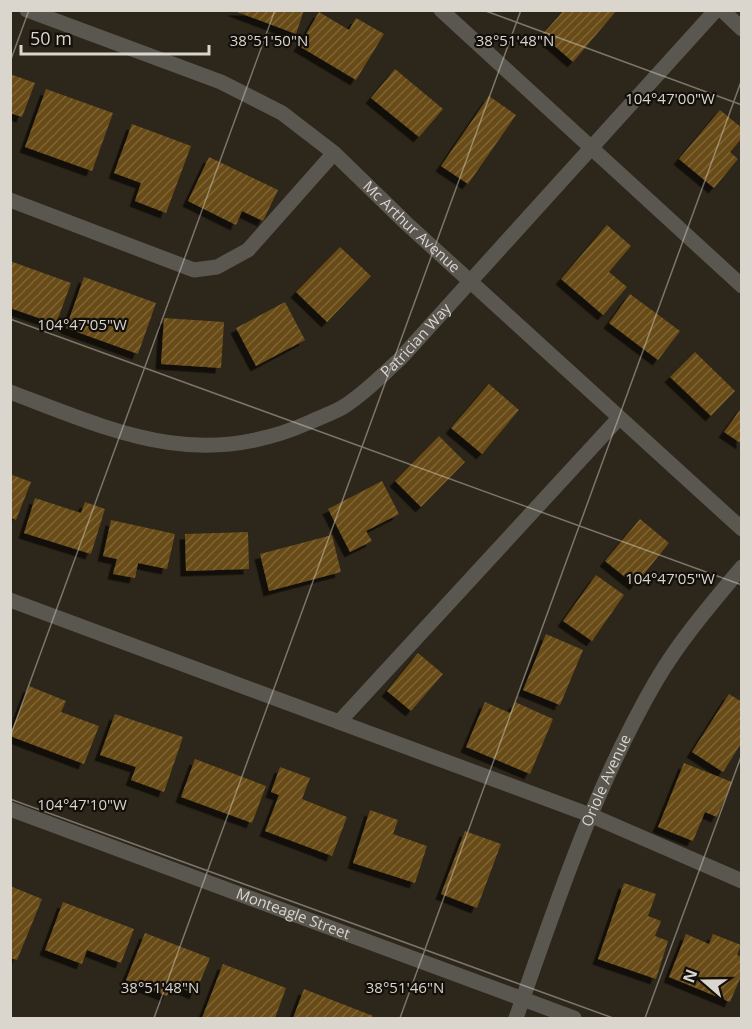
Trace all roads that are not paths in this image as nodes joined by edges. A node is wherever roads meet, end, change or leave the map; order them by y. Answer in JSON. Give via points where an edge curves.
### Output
{"nodes":[{"id":1,"x":27,"y":10,"type":"edge"},
{"id":2,"x":441,"y":10,"type":"edge"},
{"id":3,"x":716,"y":10,"type":"edge"},
{"id":4,"x":722,"y":10,"type":"edge"},
{"id":5,"x":741,"y":29,"type":"edge"},
{"id":6,"x":592,"y":148,"type":"junction"},
{"id":7,"x":334,"y":153,"type":"junction"},
{"id":8,"x":10,"y":200,"type":"edge"},
{"id":9,"x":472,"y":281,"type":"junction"},
{"id":10,"x":741,"y":286,"type":"edge"},
{"id":11,"x":10,"y":393,"type":"edge"},
{"id":12,"x":619,"y":418,"type":"junction"},
{"id":13,"x":741,"y":529,"type":"edge"},
{"id":14,"x":741,"y":567,"type":"edge"},
{"id":15,"x":10,"y":600,"type":"edge"},
{"id":16,"x":339,"y":722,"type":"junction"},
{"id":17,"x":10,"y":809,"type":"edge"},
{"id":18,"x":590,"y":815,"type":"junction"},
{"id":19,"x":739,"y":877,"type":"edge"},
{"id":20,"x":523,"y":999,"type":"junction"},
{"id":21,"x":516,"y":1018,"type":"edge"},
{"id":22,"x":574,"y":1018,"type":"edge"}],
"edges":[{"from":1,"to":7,"type":"street","name":"Mc Arthur Avenue","via":[[252,96],[282,113]]},
{"from":2,"to":6,"type":"street"},
{"from":3,"to":6,"type":"street","name":"Patrician Way"},
{"from":4,"to":5,"type":"street"},
{"from":6,"to":9,"type":"street","name":"Patrician Way"},
{"from":6,"to":10,"type":"street"},
{"from":7,"to":8,"type":"street","via":[[248,250],[217,267],[194,270]]},
{"from":7,"to":9,"type":"street","name":"Mc Arthur Avenue"},
{"from":9,"to":11,"type":"street","name":"Patrician Way","via":[[400,359],[344,406],[283,434],[199,447],[154,442]]},
{"from":9,"to":12,"type":"street","name":"Mc Arthur Avenue"},
{"from":12,"to":13,"type":"street","name":"Mc Arthur Avenue"},
{"from":12,"to":16,"type":"street"},
{"from":14,"to":18,"type":"street","name":"Oriole Avenue","via":[[657,679]]},
{"from":15,"to":16,"type":"street"},
{"from":16,"to":18,"type":"street"},
{"from":17,"to":20,"type":"street","name":"Monteagle Street"},
{"from":18,"to":19,"type":"street"},
{"from":18,"to":20,"type":"street","name":"Oriole Avenue"},
{"from":20,"to":21,"type":"street","name":"Oriole Avenue"},
{"from":20,"to":22,"type":"street","name":"Monteagle Street"}]}
